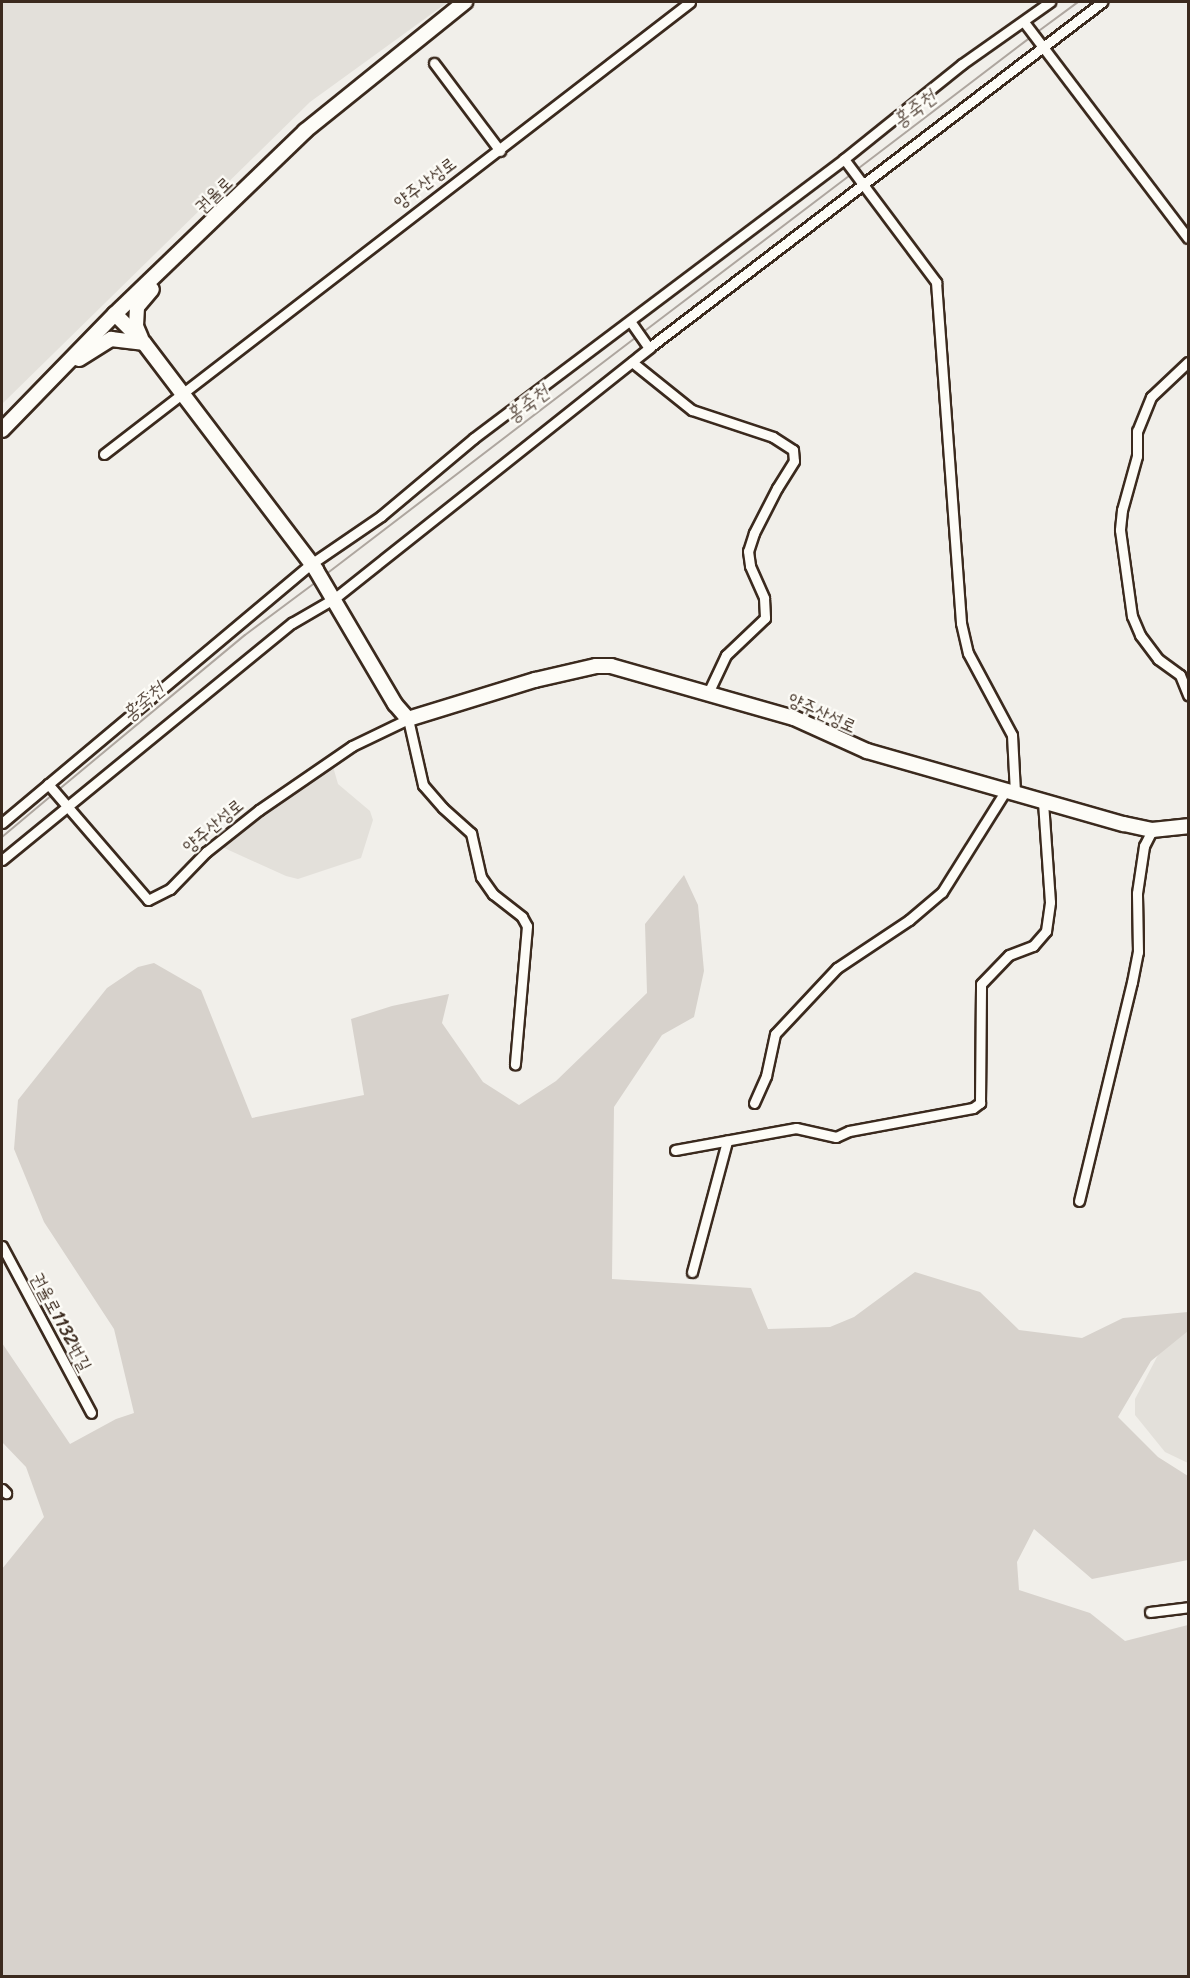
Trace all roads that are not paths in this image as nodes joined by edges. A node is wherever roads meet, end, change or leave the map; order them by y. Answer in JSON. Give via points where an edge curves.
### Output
{"nodes":[{"id":1,"x":465,"y":2,"type":"edge"},
{"id":2,"x":690,"y":2,"type":"edge"},
{"id":3,"x":1050,"y":2,"type":"edge"},
{"id":4,"x":1102,"y":2,"type":"edge"},
{"id":5,"x":1024,"y":21,"type":"junction"},
{"id":6,"x":1042,"y":46,"type":"junction"},
{"id":7,"x":434,"y":63,"type":"dead end"},
{"id":8,"x":500,"y":151,"type":"junction"},
{"id":9,"x":844,"y":159,"type":"junction"},
{"id":10,"x":864,"y":186,"type":"junction"},
{"id":11,"x":1188,"y":238,"type":"edge"},
{"id":12,"x":166,"y":267,"type":"junction"},
{"id":13,"x":115,"y":314,"type":"junction"},
{"id":14,"x":630,"y":321,"type":"junction"},
{"id":15,"x":144,"y":343,"type":"junction"},
{"id":16,"x":649,"y":348,"type":"junction"},
{"id":17,"x":632,"y":362,"type":"junction"},
{"id":18,"x":1188,"y":362,"type":"edge"},
{"id":19,"x":59,"y":371,"type":"junction"},
{"id":20,"x":182,"y":394,"type":"junction"},
{"id":21,"x":2,"y":430,"type":"edge"},
{"id":22,"x":104,"y":454,"type":"dead end"},
{"id":23,"x":314,"y":567,"type":"junction"},
{"id":24,"x":335,"y":598,"type":"junction"},
{"id":25,"x":708,"y":693,"type":"junction"},
{"id":26,"x":1188,"y":695,"type":"edge"},
{"id":27,"x":408,"y":719,"type":"junction"},
{"id":28,"x":48,"y":784,"type":"junction"},
{"id":29,"x":1011,"y":791,"type":"junction"},
{"id":30,"x":1043,"y":801,"type":"junction"},
{"id":31,"x":68,"y":807,"type":"junction"},
{"id":32,"x":2,"y":823,"type":"edge"},
{"id":33,"x":1188,"y":827,"type":"edge"},
{"id":34,"x":1152,"y":830,"type":"junction"},
{"id":35,"x":2,"y":860,"type":"edge"},
{"id":36,"x":515,"y":1064,"type":"dead end"},
{"id":37,"x":754,"y":1103,"type":"dead end"},
{"id":38,"x":727,"y":1141,"type":"junction"},
{"id":39,"x":675,"y":1150,"type":"dead end"},
{"id":40,"x":1079,"y":1201,"type":"dead end"},
{"id":41,"x":2,"y":1246,"type":"edge"},
{"id":42,"x":692,"y":1272,"type":"dead end"},
{"id":43,"x":91,"y":1413,"type":"dead end"},
{"id":44,"x":1188,"y":1607,"type":"edge"},
{"id":45,"x":1150,"y":1612,"type":"dead end"}],
"edges":[{"from":1,"to":12,"type":"street","name":"권율로","via":[[305,131]]},
{"from":2,"to":8,"type":"street","name":"양주산성로"},
{"from":3,"to":5,"type":"street"},
{"from":4,"to":6,"type":"street"},
{"from":5,"to":6,"type":"street"},
{"from":5,"to":9,"type":"street","via":[[962,64]]},
{"from":6,"to":10,"type":"street"},
{"from":6,"to":11,"type":"street"},
{"from":7,"to":8,"type":"street"},
{"from":8,"to":20,"type":"street","name":"양주산성로"},
{"from":9,"to":10,"type":"street"},
{"from":9,"to":14,"type":"street"},
{"from":10,"to":16,"type":"street"},
{"from":10,"to":29,"type":"street","via":[[936,282],[961,622],[968,653],[1012,735]]},
{"from":12,"to":13,"type":"street","name":"권율로"},
{"from":12,"to":15,"type":"street","via":[[137,307],[136,326]]},
{"from":13,"to":15,"type":"street"},
{"from":13,"to":19,"type":"street","name":"권율로"},
{"from":14,"to":16,"type":"street"},
{"from":14,"to":23,"type":"street","via":[[474,438]]},
{"from":15,"to":19,"type":"street","via":[[111,339]]},
{"from":15,"to":20,"type":"street"},
{"from":16,"to":17,"type":"street"},
{"from":17,"to":24,"type":"street"},
{"from":17,"to":25,"type":"street","via":[[692,410],[773,437],[793,450],[794,461],[772,497],[748,551],[764,598],[765,618],[726,655]]},
{"from":18,"to":26,"type":"street","via":[[1151,397],[1137,431],[1135,467],[1120,530],[1132,616],[1158,659],[1180,675]]},
{"from":19,"to":21,"type":"street","name":"권율로"},
{"from":20,"to":22,"type":"street","name":"양주산성로"},
{"from":20,"to":23,"type":"street"},
{"from":23,"to":24,"type":"street"},
{"from":23,"to":28,"type":"street"},
{"from":24,"to":27,"type":"street","via":[[395,704]]},
{"from":24,"to":31,"type":"street","via":[[292,623]]},
{"from":25,"to":27,"type":"street","name":"양주산성로","via":[[611,666],[596,666],[535,680]]},
{"from":25,"to":29,"type":"street","name":"양주산성로","via":[[794,718],[867,751]]},
{"from":27,"to":31,"type":"street","name":"양주산성로","via":[[352,746],[307,776],[206,852],[170,889],[148,900]]},
{"from":27,"to":36,"type":"street","via":[[423,785],[471,833],[481,877],[493,894],[522,917],[527,927]]},
{"from":28,"to":31,"type":"street"},
{"from":28,"to":32,"type":"street"},
{"from":29,"to":30,"type":"street","name":"양주산성로"},
{"from":29,"to":37,"type":"street","via":[[942,892],[909,920],[837,968],[775,1034],[766,1076]]},
{"from":30,"to":34,"type":"street","name":"양주산성로"},
{"from":30,"to":38,"type":"street","via":[[1050,902],[1046,931],[1034,946],[1009,955],[981,984],[980,1103],[973,1108],[849,1131],[836,1137],[796,1128]]},
{"from":31,"to":35,"type":"street"},
{"from":33,"to":34,"type":"street","name":"양주산성로"},
{"from":34,"to":40,"type":"street","via":[[1144,846],[1137,893],[1138,951],[1132,982]]},
{"from":38,"to":39,"type":"street"},
{"from":38,"to":42,"type":"street"},
{"from":41,"to":43,"type":"street","name":"권율로1132번길"},
{"from":44,"to":45,"type":"street"}]}
